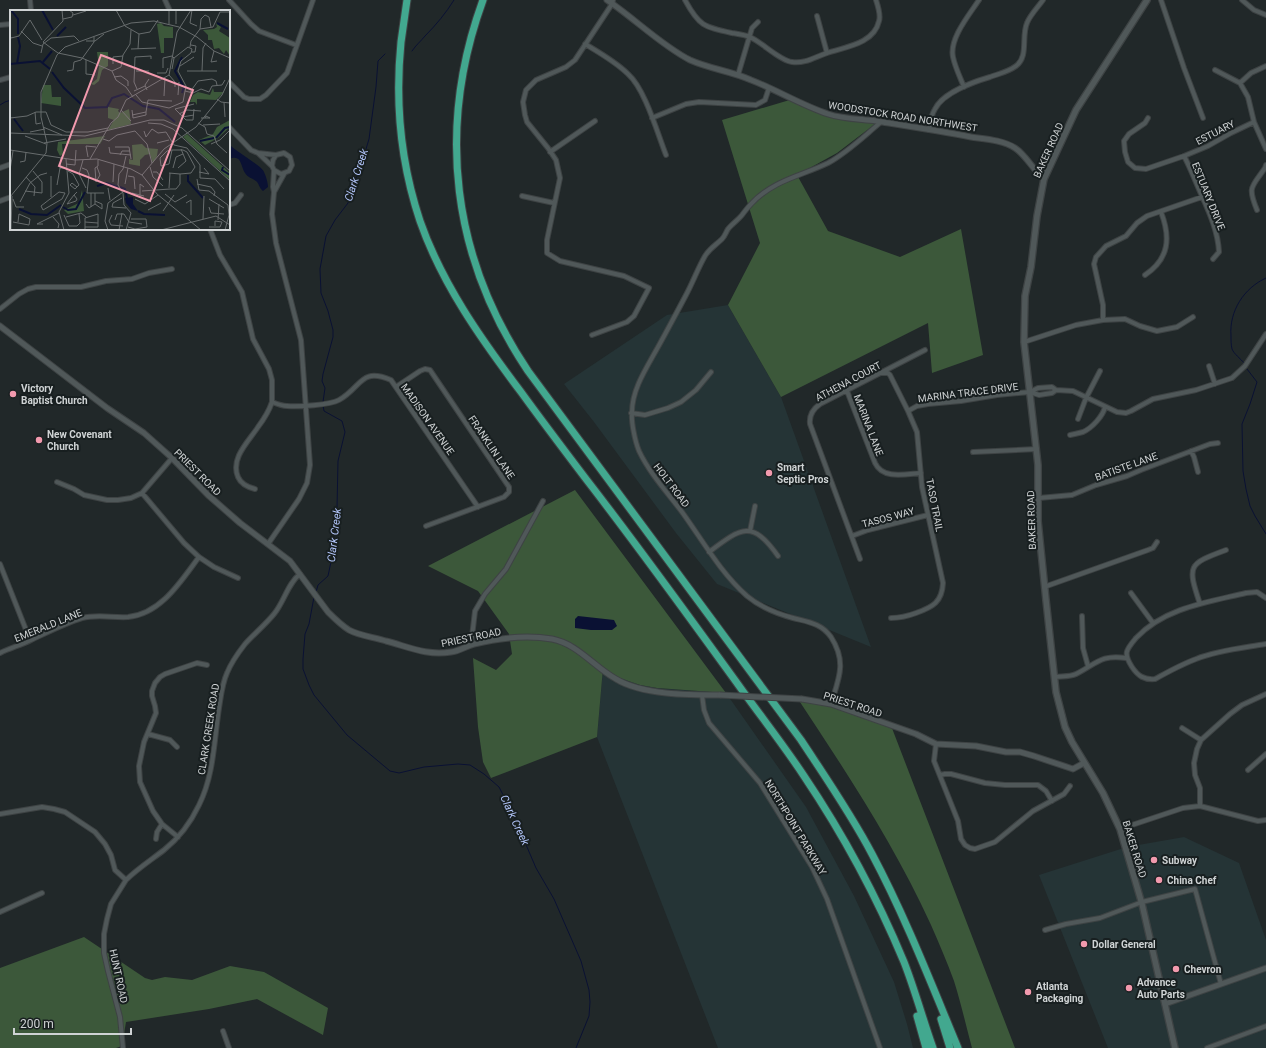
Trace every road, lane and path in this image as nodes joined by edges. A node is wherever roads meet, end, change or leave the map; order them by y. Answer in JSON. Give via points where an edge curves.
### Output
{"nodes":[{"id":1,"x":30,"y":0,"type":"edge"},
{"id":2,"x":165,"y":0,"type":"edge"},
{"id":3,"x":229,"y":0,"type":"edge"},
{"id":4,"x":311,"y":0,"type":"edge"},
{"id":5,"x":407,"y":0,"type":"edge"},
{"id":6,"x":483,"y":0,"type":"edge"},
{"id":7,"x":607,"y":0,"type":"edge"},
{"id":8,"x":685,"y":0,"type":"edge"},
{"id":9,"x":876,"y":0,"type":"edge"},
{"id":10,"x":978,"y":0,"type":"edge"},
{"id":11,"x":1043,"y":0,"type":"edge"},
{"id":12,"x":1161,"y":0,"type":"edge"},
{"id":13,"x":1242,"y":0,"type":"edge"},
{"id":14,"x":613,"y":2,"type":"edge"},
{"id":15,"x":1145,"y":2,"type":"edge"},
{"id":16,"x":31,"y":10,"type":"edge"},
{"id":17,"x":170,"y":10,"type":"edge"},
{"id":18,"x":1266,"y":15,"type":"edge"},
{"id":19,"x":818,"y":16,"type":"dead end"},
{"id":20,"x":758,"y":22,"type":"dead end"},
{"id":21,"x":10,"y":24,"type":"edge"},
{"id":22,"x":0,"y":25,"type":"edge"},
{"id":23,"x":749,"y":37,"type":"junction"},
{"id":24,"x":585,"y":44,"type":"junction"},
{"id":25,"x":296,"y":45,"type":"junction"},
{"id":26,"x":827,"y":53,"type":"junction"},
{"id":27,"x":1266,"y":66,"type":"edge"},
{"id":28,"x":1215,"y":70,"type":"dead end"},
{"id":29,"x":738,"y":75,"type":"junction"},
{"id":30,"x":10,"y":77,"type":"edge"},
{"id":31,"x":0,"y":80,"type":"edge"},
{"id":32,"x":230,"y":83,"type":"edge"},
{"id":33,"x":1240,"y":83,"type":"junction"},
{"id":34,"x":964,"y":87,"type":"junction"},
{"id":35,"x":769,"y":88,"type":"junction"},
{"id":36,"x":652,"y":118,"type":"junction"},
{"id":37,"x":1148,"y":118,"type":"dead end"},
{"id":38,"x":1203,"y":118,"type":"dead end"},
{"id":39,"x":596,"y":121,"type":"dead end"},
{"id":40,"x":881,"y":122,"type":"junction"},
{"id":41,"x":1254,"y":122,"type":"junction"},
{"id":42,"x":230,"y":128,"type":"edge"},
{"id":43,"x":929,"y":130,"type":"junction"},
{"id":44,"x":1266,"y":149,"type":"edge"},
{"id":45,"x":550,"y":152,"type":"junction"},
{"id":46,"x":258,"y":154,"type":"junction"},
{"id":47,"x":276,"y":155,"type":"junction"},
{"id":48,"x":666,"y":155,"type":"dead end"},
{"id":49,"x":1184,"y":156,"type":"junction"},
{"id":50,"x":10,"y":164,"type":"edge"},
{"id":51,"x":1266,"y":165,"type":"edge"},
{"id":52,"x":0,"y":168,"type":"edge"},
{"id":53,"x":273,"y":168,"type":"junction"},
{"id":54,"x":284,"y":174,"type":"junction"},
{"id":55,"x":1044,"y":178,"type":"junction"},
{"id":56,"x":274,"y":192,"type":"junction"},
{"id":57,"x":241,"y":194,"type":"dead end"},
{"id":58,"x":522,"y":196,"type":"dead end"},
{"id":59,"x":10,"y":197,"type":"edge"},
{"id":60,"x":1202,"y":197,"type":"junction"},
{"id":61,"x":0,"y":201,"type":"edge"},
{"id":62,"x":554,"y":204,"type":"junction"},
{"id":63,"x":230,"y":205,"type":"edge"},
{"id":64,"x":1257,"y":210,"type":"dead end"},
{"id":65,"x":1161,"y":212,"type":"junction"},
{"id":66,"x":210,"y":230,"type":"edge"},
{"id":67,"x":1213,"y":259,"type":"dead end"},
{"id":68,"x":172,"y":269,"type":"dead end"},
{"id":69,"x":1145,"y":275,"type":"dead end"},
{"id":70,"x":0,"y":309,"type":"edge"},
{"id":71,"x":1193,"y":317,"type":"dead end"},
{"id":72,"x":1103,"y":320,"type":"junction"},
{"id":73,"x":0,"y":326,"type":"edge"},
{"id":74,"x":1266,"y":334,"type":"edge"},
{"id":75,"x":592,"y":335,"type":"dead end"},
{"id":76,"x":1024,"y":342,"type":"junction"},
{"id":77,"x":925,"y":350,"type":"dead end"},
{"id":78,"x":1209,"y":366,"type":"dead end"},
{"id":79,"x":1100,"y":371,"type":"dead end"},
{"id":80,"x":711,"y":372,"type":"dead end"},
{"id":81,"x":882,"y":373,"type":"junction"},
{"id":82,"x":1215,"y":384,"type":"junction"},
{"id":83,"x":396,"y":387,"type":"junction"},
{"id":84,"x":847,"y":391,"type":"junction"},
{"id":85,"x":1030,"y":392,"type":"junction"},
{"id":86,"x":1086,"y":398,"type":"junction"},
{"id":87,"x":272,"y":402,"type":"junction"},
{"id":88,"x":306,"y":405,"type":"junction"},
{"id":89,"x":1105,"y":407,"type":"junction"},
{"id":90,"x":908,"y":411,"type":"junction"},
{"id":91,"x":632,"y":413,"type":"junction"},
{"id":92,"x":1078,"y":419,"type":"dead end"},
{"id":93,"x":1070,"y":435,"type":"dead end"},
{"id":94,"x":1218,"y":443,"type":"dead end"},
{"id":95,"x":1036,"y":449,"type":"junction"},
{"id":96,"x":1191,"y":451,"type":"junction"},
{"id":97,"x":973,"y":452,"type":"dead end"},
{"id":98,"x":172,"y":458,"type":"junction"},
{"id":99,"x":1198,"y":472,"type":"dead end"},
{"id":100,"x":921,"y":473,"type":"junction"},
{"id":101,"x":57,"y":482,"type":"dead end"},
{"id":102,"x":255,"y":489,"type":"dead end"},
{"id":103,"x":142,"y":493,"type":"junction"},
{"id":104,"x":1039,"y":498,"type":"junction"},
{"id":105,"x":543,"y":501,"type":"dead end"},
{"id":106,"x":478,"y":506,"type":"junction"},
{"id":107,"x":755,"y":506,"type":"dead end"},
{"id":108,"x":928,"y":515,"type":"junction"},
{"id":109,"x":426,"y":526,"type":"dead end"},
{"id":110,"x":750,"y":531,"type":"junction"},
{"id":111,"x":852,"y":536,"type":"junction"},
{"id":112,"x":1157,"y":542,"type":"dead end"},
{"id":113,"x":268,"y":544,"type":"junction"},
{"id":114,"x":1226,"y":550,"type":"dead end"},
{"id":115,"x":710,"y":552,"type":"junction"},
{"id":116,"x":778,"y":556,"type":"dead end"},
{"id":117,"x":199,"y":557,"type":"junction"},
{"id":118,"x":860,"y":559,"type":"dead end"},
{"id":119,"x":0,"y":564,"type":"edge"},
{"id":120,"x":300,"y":574,"type":"junction"},
{"id":121,"x":238,"y":578,"type":"dead end"},
{"id":122,"x":1044,"y":587,"type":"junction"},
{"id":123,"x":1131,"y":593,"type":"dead end"},
{"id":124,"x":1266,"y":598,"type":"edge"},
{"id":125,"x":1200,"y":604,"type":"junction"},
{"id":126,"x":1082,"y":616,"type":"dead end"},
{"id":127,"x":891,"y":618,"type":"dead end"},
{"id":128,"x":1153,"y":623,"type":"junction"},
{"id":129,"x":30,"y":640,"type":"junction"},
{"id":130,"x":1266,"y":644,"type":"edge"},
{"id":131,"x":472,"y":645,"type":"junction"},
{"id":132,"x":0,"y":653,"type":"edge"},
{"id":133,"x":1126,"y":658,"type":"junction"},
{"id":134,"x":207,"y":665,"type":"dead end"},
{"id":135,"x":1088,"y":666,"type":"junction"},
{"id":136,"x":1054,"y":677,"type":"junction"},
{"id":137,"x":1266,"y":694,"type":"edge"},
{"id":138,"x":702,"y":695,"type":"junction"},
{"id":139,"x":831,"y":704,"type":"junction"},
{"id":140,"x":1182,"y":728,"type":"dead end"},
{"id":141,"x":148,"y":734,"type":"junction"},
{"id":142,"x":1201,"y":740,"type":"junction"},
{"id":143,"x":936,"y":744,"type":"junction"},
{"id":144,"x":178,"y":747,"type":"dead end"},
{"id":145,"x":1266,"y":754,"type":"edge"},
{"id":146,"x":1084,"y":763,"type":"junction"},
{"id":147,"x":1248,"y":770,"type":"dead end"},
{"id":148,"x":940,"y":775,"type":"junction"},
{"id":149,"x":1070,"y":786,"type":"dead end"},
{"id":150,"x":1052,"y":801,"type":"junction"},
{"id":151,"x":1200,"y":806,"type":"junction"},
{"id":152,"x":0,"y":814,"type":"edge"},
{"id":153,"x":1266,"y":820,"type":"edge"},
{"id":154,"x":162,"y":824,"type":"junction"},
{"id":155,"x":1120,"y":829,"type":"junction"},
{"id":156,"x":178,"y":837,"type":"junction"},
{"id":157,"x":156,"y":839,"type":"dead end"},
{"id":158,"x":126,"y":880,"type":"junction"},
{"id":159,"x":42,"y":893,"type":"dead end"},
{"id":160,"x":1142,"y":902,"type":"junction"},
{"id":161,"x":0,"y":912,"type":"edge"},
{"id":162,"x":1045,"y":930,"type":"dead end"},
{"id":163,"x":917,"y":950,"type":"junction"},
{"id":164,"x":904,"y":964,"type":"junction"},
{"id":165,"x":1265,"y":970,"type":"edge"},
{"id":166,"x":1221,"y":984,"type":"junction"},
{"id":167,"x":1165,"y":1004,"type":"junction"},
{"id":168,"x":1266,"y":1026,"type":"edge"},
{"id":169,"x":223,"y":1031,"type":"dead end"},
{"id":170,"x":123,"y":1048,"type":"edge"},
{"id":171,"x":229,"y":1048,"type":"edge"},
{"id":172,"x":880,"y":1048,"type":"edge"},
{"id":173,"x":926,"y":1048,"type":"edge"},
{"id":174,"x":933,"y":1048,"type":"edge"},
{"id":175,"x":950,"y":1048,"type":"edge"},
{"id":176,"x":958,"y":1048,"type":"edge"},
{"id":177,"x":1175,"y":1048,"type":"edge"},
{"id":178,"x":1207,"y":1048,"type":"edge"}],
"edges":[{"from":1,"to":16,"type":"street"},
{"from":2,"to":17,"type":"street"},
{"from":3,"to":25,"type":"street","via":[[255,29]]},
{"from":4,"to":25,"type":"street"},
{"from":5,"to":164,"type":"highway","via":[[400,59],[399,106],[402,147],[420,219],[445,279],[491,353],[644,554],[805,777],[857,865]]},
{"from":6,"to":163,"type":"highway","via":[[463,68],[457,118],[457,160],[459,191],[468,237],[496,318],[537,383],[801,740],[872,853]]},
{"from":7,"to":14,"type":"street","name":"WOODSTOCK ROAD NORTHWEST"},
{"from":8,"to":23,"type":"street","via":[[695,17],[711,29]]},
{"from":9,"to":26,"type":"street","via":[[880,20],[874,33],[864,41]]},
{"from":10,"to":34,"type":"street","via":[[953,45],[953,56]]},
{"from":11,"to":34,"type":"street","via":[[1027,23],[1020,62],[1006,72]]},
{"from":12,"to":38,"type":"street"},
{"from":13,"to":18,"type":"street","via":[[1254,10]]},
{"from":14,"to":24,"type":"street"},
{"from":14,"to":29,"type":"street","name":"WOODSTOCK ROAD NORTHWEST","via":[[690,60]]},
{"from":15,"to":55,"type":"main road","name":"BAKER ROAD","via":[[1076,110]]},
{"from":19,"to":26,"type":"street"},
{"from":20,"to":23,"type":"street","via":[[752,28]]},
{"from":21,"to":22,"type":"street"},
{"from":23,"to":26,"type":"street","via":[[791,62],[803,62]]},
{"from":23,"to":29,"type":"street"},
{"from":24,"to":36,"type":"street","via":[[629,74],[639,87]]},
{"from":24,"to":45,"type":"street","via":[[575,60],[566,67],[536,80],[526,90],[523,102],[527,122]]},
{"from":25,"to":32,"type":"street","via":[[285,75],[263,97],[256,100],[244,97]]},
{"from":27,"to":33,"type":"street","via":[[1251,73]]},
{"from":28,"to":33,"type":"street"},
{"from":29,"to":35,"type":"street","name":"WOODSTOCK ROAD NORTHWEST"},
{"from":30,"to":31,"type":"street"},
{"from":33,"to":41,"type":"street","via":[[1248,97]]},
{"from":34,"to":43,"type":"street","via":[[947,96],[934,109]]},
{"from":35,"to":36,"type":"street","via":[[765,100],[756,104],[699,102],[686,104]]},
{"from":35,"to":40,"type":"street","name":"WOODSTOCK ROAD NORTHWEST","via":[[830,115]]},
{"from":36,"to":48,"type":"street"},
{"from":37,"to":49,"type":"street","name":"ESTUARY DRIVE","via":[[1124,141],[1128,162],[1135,168],[1146,169]]},
{"from":39,"to":45,"type":"street"},
{"from":40,"to":43,"type":"street","name":"WOODSTOCK ROAD NORTHWEST"},
{"from":40,"to":91,"type":"street","name":"HOLT ROAD","via":[[828,163],[770,187],[705,255],[642,376],[634,396]]},
{"from":41,"to":44,"type":"street"},
{"from":41,"to":49,"type":"street","name":"ESTUARY"},
{"from":42,"to":46,"type":"street"},
{"from":43,"to":55,"type":"street","name":"WOODSTOCK ROAD NORTHWEST","via":[[1010,145]]},
{"from":45,"to":62,"type":"street","via":[[556,160],[560,178]]},
{"from":46,"to":47,"type":"street"},
{"from":46,"to":53,"type":"street"},
{"from":47,"to":53,"type":"street"},
{"from":47,"to":54,"type":"street","via":[[284,153],[292,159],[290,170]]},
{"from":49,"to":60,"type":"street","name":"ESTUARY DRIVE"},
{"from":50,"to":52,"type":"street"},
{"from":51,"to":64,"type":"street","via":[[1252,186],[1252,197]]},
{"from":53,"to":54,"type":"street"},
{"from":53,"to":56,"type":"street"},
{"from":54,"to":56,"type":"street"},
{"from":55,"to":76,"type":"main road","name":"BAKER ROAD","via":[[1025,296]]},
{"from":56,"to":88,"type":"street","via":[[274,232],[301,340]]},
{"from":57,"to":63,"type":"street","via":[[235,203]]},
{"from":58,"to":62,"type":"street"},
{"from":59,"to":61,"type":"street"},
{"from":60,"to":65,"type":"street"},
{"from":60,"to":67,"type":"street","name":"ESTUARY DRIVE","via":[[1218,239],[1219,252]]},
{"from":62,"to":75,"type":"street","via":[[547,253],[560,261],[624,276],[649,288],[631,319]]},
{"from":65,"to":69,"type":"street","via":[[1166,225],[1167,241],[1163,256],[1154,269]]},
{"from":65,"to":72,"type":"street","via":[[1147,216],[1126,236],[1106,246],[1096,257],[1094,264],[1103,305]]},
{"from":66,"to":87,"type":"street","via":[[220,256],[242,292],[253,339],[269,369]]},
{"from":68,"to":70,"type":"street","via":[[132,279],[106,281],[81,287],[36,287],[19,294]]},
{"from":71,"to":72,"type":"street","via":[[1177,327],[1157,331],[1125,319]]},
{"from":72,"to":76,"type":"street","via":[[1076,325]]},
{"from":73,"to":98,"type":"street","name":"PRIEST ROAD","via":[[106,408],[144,433]]},
{"from":74,"to":82,"type":"street","via":[[1245,366],[1232,378]]},
{"from":76,"to":85,"type":"main road","name":"BAKER ROAD"},
{"from":77,"to":81,"type":"street","name":"ATHENA COURT"},
{"from":78,"to":82,"type":"street"},
{"from":79,"to":86,"type":"street"},
{"from":80,"to":91,"type":"street","via":[[696,390],[681,402],[645,415]]},
{"from":81,"to":84,"type":"street","name":"ATHENA COURT"},
{"from":81,"to":90,"type":"street","name":"TASO TRAIL","via":[[890,375]]},
{"from":82,"to":89,"type":"street","via":[[1153,399],[1126,413]]},
{"from":83,"to":88,"type":"street","name":"MADISON AVENUE","via":[[391,380],[372,375],[340,399]]},
{"from":83,"to":106,"type":"street","name":"MADISON AVENUE"},
{"from":83,"to":106,"type":"street","name":"FRANKLIN LANE","via":[[420,370],[430,370],[508,483],[510,490],[506,496]]},
{"from":84,"to":100,"type":"street","name":"MARINA LANE","via":[[879,469],[892,475]]},
{"from":84,"to":111,"type":"street","name":"ATHENA COURT","via":[[818,406],[810,421]]},
{"from":85,"to":86,"type":"street","name":"MARINA TRACE DRIVE","via":[[1039,395],[1056,390],[1073,391]]},
{"from":85,"to":90,"type":"street","name":"MARINA TRACE DRIVE","via":[[921,405]]},
{"from":85,"to":95,"type":"main road","name":"BAKER ROAD"},
{"from":86,"to":89,"type":"street"},
{"from":86,"to":92,"type":"street"},
{"from":87,"to":88,"type":"street","name":"MADISON AVENUE","via":[[286,406]]},
{"from":87,"to":102,"type":"street","via":[[268,414],[240,453],[236,464],[239,479],[244,485]]},
{"from":88,"to":113,"type":"street","via":[[310,465],[307,483]]},
{"from":89,"to":93,"type":"street","via":[[1099,418],[1084,431]]},
{"from":90,"to":100,"type":"street","name":"TASO TRAIL","via":[[918,435]]},
{"from":91,"to":115,"type":"street","name":"HOLT ROAD","via":[[638,449],[644,461]]},
{"from":94,"to":96,"type":"street","name":"BATISTE LANE"},
{"from":95,"to":97,"type":"street"},
{"from":95,"to":104,"type":"main road","name":"BAKER ROAD"},
{"from":96,"to":99,"type":"street"},
{"from":96,"to":104,"type":"street","name":"BATISTE LANE","via":[[1072,495]]},
{"from":98,"to":103,"type":"street"},
{"from":98,"to":113,"type":"street","name":"PRIEST ROAD","via":[[208,495]]},
{"from":100,"to":108,"type":"street","name":"TASO TRAIL"},
{"from":101,"to":103,"type":"street","via":[[84,495],[107,500],[125,499]]},
{"from":103,"to":117,"type":"street"},
{"from":104,"to":122,"type":"main road","name":"BAKER ROAD","via":[[1038,521]]},
{"from":105,"to":131,"type":"street","via":[[506,569],[485,594],[475,611]]},
{"from":106,"to":109,"type":"street","name":"FRANKLIN LANE"},
{"from":107,"to":110,"type":"street"},
{"from":108,"to":111,"type":"street","name":"TASOS WAY"},
{"from":108,"to":127,"type":"street","name":"TASO TRAIL","via":[[943,583],[942,593],[930,608]]},
{"from":110,"to":115,"type":"street","via":[[731,536]]},
{"from":110,"to":116,"type":"street","via":[[768,542]]},
{"from":111,"to":118,"type":"street","name":"ATHENA COURT"},
{"from":112,"to":122,"type":"street","via":[[1148,550]]},
{"from":113,"to":120,"type":"street","name":"PRIEST ROAD","via":[[290,561]]},
{"from":114,"to":125,"type":"street","via":[[1203,558],[1192,571],[1192,581]]},
{"from":115,"to":139,"type":"street","name":"HOLT ROAD","via":[[732,582],[748,596],[770,609],[815,624],[830,636],[840,654],[841,671]]},
{"from":117,"to":121,"type":"street"},
{"from":117,"to":129,"type":"street","name":"EMERALD LANE","via":[[168,596],[148,611],[129,617],[82,618]]},
{"from":119,"to":129,"type":"street"},
{"from":120,"to":131,"type":"street","name":"PRIEST ROAD","via":[[334,618],[356,633],[424,652],[451,652]]},
{"from":120,"to":156,"type":"street","name":"CLARK CREEK ROAD","via":[[271,618],[244,645],[233,661],[222,688],[213,761],[206,787],[198,806]]},
{"from":122,"to":136,"type":"main road","name":"BAKER ROAD"},
{"from":123,"to":128,"type":"street"},
{"from":124,"to":125,"type":"street","via":[[1257,592]]},
{"from":125,"to":128,"type":"street","via":[[1177,611]]},
{"from":126,"to":135,"type":"street","via":[[1083,648]]},
{"from":128,"to":133,"type":"street","via":[[1143,630],[1127,650]]},
{"from":129,"to":132,"type":"street","name":"EMERALD LANE"},
{"from":130,"to":133,"type":"street","via":[[1197,658],[1155,679],[1147,680],[1135,671]]},
{"from":131,"to":138,"type":"street","name":"PRIEST ROAD","via":[[519,638],[552,639],[579,651],[627,685],[645,690]]},
{"from":133,"to":135,"type":"street","via":[[1107,657]]},
{"from":134,"to":141,"type":"street","via":[[197,663],[160,677],[152,692],[156,713]]},
{"from":135,"to":136,"type":"street","via":[[1075,674]]},
{"from":136,"to":146,"type":"main road","name":"BAKER ROAD","via":[[1065,727]]},
{"from":137,"to":142,"type":"street","via":[[1242,705]]},
{"from":138,"to":139,"type":"street","name":"PRIEST ROAD","bridge":true,"via":[[802,699]]},
{"from":138,"to":172,"type":"street","name":"NORTHPOINT PARKWAY","via":[[708,723],[760,783],[819,880]]},
{"from":139,"to":143,"type":"street","name":"PRIEST ROAD","via":[[916,734]]},
{"from":140,"to":142,"type":"street"},
{"from":141,"to":144,"type":"street","via":[[170,740]]},
{"from":141,"to":154,"type":"street","via":[[140,766],[140,782]]},
{"from":142,"to":151,"type":"street","via":[[1194,763],[1200,788]]},
{"from":143,"to":146,"type":"street","name":"PRIEST ROAD","via":[[1020,752],[1073,770]]},
{"from":143,"to":148,"type":"street","via":[[934,761]]},
{"from":145,"to":147,"type":"street"},
{"from":146,"to":155,"type":"main road","name":"BAKER ROAD","via":[[1103,793]]},
{"from":148,"to":150,"type":"street","via":[[951,774],[985,783],[1038,785],[1046,791]]},
{"from":148,"to":150,"type":"street","via":[[958,821],[961,839],[970,848],[976,849],[995,842],[1033,811]]},
{"from":149,"to":150,"type":"street","via":[[1064,794]]},
{"from":151,"to":153,"type":"street","via":[[1258,821]]},
{"from":151,"to":155,"type":"street","via":[[1183,808]]},
{"from":152,"to":158,"type":"street","via":[[42,807],[65,812],[95,832],[111,854],[116,870]]},
{"from":154,"to":156,"type":"street"},
{"from":154,"to":157,"type":"street"},
{"from":155,"to":160,"type":"main road","name":"BAKER ROAD"},
{"from":156,"to":158,"type":"street","name":"CLARK CREEK ROAD"},
{"from":158,"to":170,"type":"street","name":"HUNT ROAD","via":[[111,904],[104,934],[104,953],[120,1017]]},
{"from":159,"to":161,"type":"street"},
{"from":160,"to":162,"type":"street","via":[[1100,918]]},
{"from":160,"to":166,"type":"street","via":[[1195,889]]},
{"from":160,"to":167,"type":"main road","name":"BAKER ROAD"},
{"from":163,"to":175,"type":"highway"},
{"from":163,"to":176,"type":"highway"},
{"from":164,"to":173,"type":"highway"},
{"from":164,"to":174,"type":"highway"},
{"from":165,"to":166,"type":"street"},
{"from":166,"to":167,"type":"street"},
{"from":167,"to":177,"type":"main road","name":"BAKER ROAD"},
{"from":168,"to":178,"type":"street"},
{"from":169,"to":171,"type":"street"}]}
